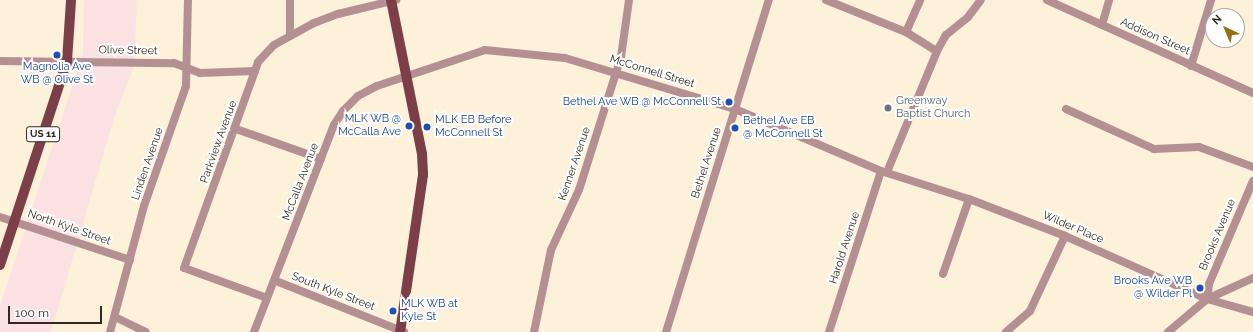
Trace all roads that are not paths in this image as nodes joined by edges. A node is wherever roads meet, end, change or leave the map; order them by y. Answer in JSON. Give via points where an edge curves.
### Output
{"nodes":[{"id":1,"x":71,"y":0,"type":"edge"},
{"id":2,"x":188,"y":0,"type":"edge"},
{"id":3,"x":290,"y":0,"type":"edge"},
{"id":4,"x":629,"y":0,"type":"edge"},
{"id":5,"x":769,"y":0,"type":"edge"},
{"id":6,"x":826,"y":0,"type":"edge"},
{"id":7,"x":920,"y":0,"type":"edge"},
{"id":8,"x":981,"y":0,"type":"edge"},
{"id":9,"x":1047,"y":0,"type":"edge"},
{"id":10,"x":1109,"y":0,"type":"edge"},
{"id":11,"x":1211,"y":0,"type":"edge"},
{"id":12,"x":392,"y":1,"type":"edge"},
{"id":13,"x":844,"y":3,"type":"edge"},
{"id":14,"x":1102,"y":25,"type":"junction"},
{"id":15,"x":906,"y":32,"type":"junction"},
{"id":16,"x":290,"y":35,"type":"junction"},
{"id":17,"x":937,"y":51,"type":"junction"},
{"id":18,"x":0,"y":61,"type":"edge"},
{"id":19,"x":67,"y":61,"type":"junction"},
{"id":20,"x":1191,"y":66,"type":"junction"},
{"id":21,"x":187,"y":67,"type":"junction"},
{"id":22,"x":255,"y":72,"type":"junction"},
{"id":23,"x":616,"y":72,"type":"junction"},
{"id":24,"x":408,"y":75,"type":"junction"},
{"id":25,"x":1253,"y":93,"type":"edge"},
{"id":26,"x":735,"y":109,"type":"junction"},
{"id":27,"x":1066,"y":109,"type":"dead end"},
{"id":28,"x":236,"y":129,"type":"junction"},
{"id":29,"x":321,"y":159,"type":"junction"},
{"id":30,"x":1253,"y":167,"type":"edge"},
{"id":31,"x":884,"y":171,"type":"junction"},
{"id":32,"x":1253,"y":181,"type":"edge"},
{"id":33,"x":969,"y":199,"type":"junction"},
{"id":34,"x":0,"y":217,"type":"edge"},
{"id":35,"x":14,"y":221,"type":"junction"},
{"id":36,"x":1065,"y":236,"type":"junction"},
{"id":37,"x":130,"y":260,"type":"junction"},
{"id":38,"x":0,"y":265,"type":"edge"},
{"id":39,"x":943,"y":274,"type":"dead end"},
{"id":40,"x":1253,"y":278,"type":"edge"},
{"id":41,"x":276,"y":281,"type":"junction"},
{"id":42,"x":268,"y":298,"type":"junction"},
{"id":43,"x":1207,"y":299,"type":"junction"},
{"id":44,"x":1253,"y":312,"type":"edge"},
{"id":45,"x":115,"y":317,"type":"junction"},
{"id":46,"x":110,"y":332,"type":"edge"},
{"id":47,"x":146,"y":332,"type":"edge"},
{"id":48,"x":254,"y":332,"type":"edge"},
{"id":49,"x":402,"y":332,"type":"edge"},
{"id":50,"x":534,"y":332,"type":"edge"},
{"id":51,"x":666,"y":332,"type":"edge"},
{"id":52,"x":829,"y":332,"type":"edge"},
{"id":53,"x":1006,"y":332,"type":"edge"},
{"id":54,"x":1168,"y":332,"type":"edge"}],
"edges":[{"from":1,"to":19,"type":"main road","number":"US 11"},
{"from":2,"to":21,"type":"street","name":"Linden Avenue"},
{"from":3,"to":16,"type":"street"},
{"from":4,"to":23,"type":"street","name":"Kenner Avenue","via":[[624,41]]},
{"from":5,"to":26,"type":"street","name":"Bethel Avenue"},
{"from":6,"to":13,"type":"street"},
{"from":7,"to":15,"type":"street"},
{"from":8,"to":17,"type":"street","via":[[968,17],[946,35]]},
{"from":9,"to":14,"type":"street","name":"Addison Street"},
{"from":10,"to":14,"type":"street"},
{"from":11,"to":20,"type":"street"},
{"from":12,"to":16,"type":"street","name":"Parkview Avenue","via":[[338,14]]},
{"from":12,"to":24,"type":"main road"},
{"from":13,"to":15,"type":"street"},
{"from":14,"to":20,"type":"street","name":"Addison Street"},
{"from":15,"to":17,"type":"street"},
{"from":16,"to":22,"type":"street","name":"Parkview Avenue","via":[[267,51]]},
{"from":17,"to":31,"type":"street","name":"Harold Avenue"},
{"from":18,"to":19,"type":"street","name":"Olive Street"},
{"from":19,"to":21,"type":"street","name":"Olive Street","via":[[174,63]]},
{"from":19,"to":35,"type":"main road","number":"US 11"},
{"from":20,"to":25,"type":"street","name":"Addison Street"},
{"from":21,"to":22,"type":"street","name":"Olive Street","via":[[200,72]]},
{"from":21,"to":37,"type":"street","name":"Linden Avenue","via":[[184,92],[144,206]]},
{"from":22,"to":28,"type":"street","name":"Parkview Avenue"},
{"from":23,"to":24,"type":"street","name":"McConnell Street","via":[[565,58],[485,50]]},
{"from":23,"to":26,"type":"street","name":"McConnell Street"},
{"from":23,"to":50,"type":"street","name":"Kenner Avenue","via":[[579,190],[550,250]]},
{"from":24,"to":29,"type":"street","name":"McCalla Avenue","via":[[358,96],[337,119]]},
{"from":24,"to":49,"type":"main road","via":[[421,147],[423,175]]},
{"from":26,"to":31,"type":"street","name":"McConnell Street"},
{"from":26,"to":51,"type":"street","name":"Bethel Avenue"},
{"from":27,"to":30,"type":"street","via":[[1154,149],[1199,148]]},
{"from":28,"to":29,"type":"street"},
{"from":28,"to":42,"type":"street","name":"Parkview Avenue","via":[[184,268]]},
{"from":29,"to":41,"type":"street","name":"McCalla Avenue"},
{"from":31,"to":33,"type":"street","name":"Wilder Place"},
{"from":31,"to":52,"type":"street","name":"Harold Avenue"},
{"from":32,"to":43,"type":"street","name":"Brooks Avenue","via":[[1209,284]]},
{"from":33,"to":36,"type":"street","name":"Wilder Place"},
{"from":33,"to":39,"type":"street"},
{"from":34,"to":35,"type":"street","name":"North Kyle Street"},
{"from":35,"to":37,"type":"street","name":"North Kyle Street"},
{"from":35,"to":38,"type":"main road","number":"US 11"},
{"from":36,"to":43,"type":"street","name":"Wilder Place"},
{"from":36,"to":53,"type":"street","via":[[1030,311]]},
{"from":37,"to":45,"type":"street","name":"Linden Avenue"},
{"from":40,"to":43,"type":"street"},
{"from":41,"to":42,"type":"street","name":"McCalla Avenue"},
{"from":41,"to":49,"type":"street","name":"South Kyle Street"},
{"from":42,"to":48,"type":"street","name":"McCalla Avenue"},
{"from":43,"to":44,"type":"street","name":"Wilder Place"},
{"from":43,"to":54,"type":"street"},
{"from":45,"to":46,"type":"street","name":"Linden Avenue"},
{"from":45,"to":47,"type":"street"}]}
